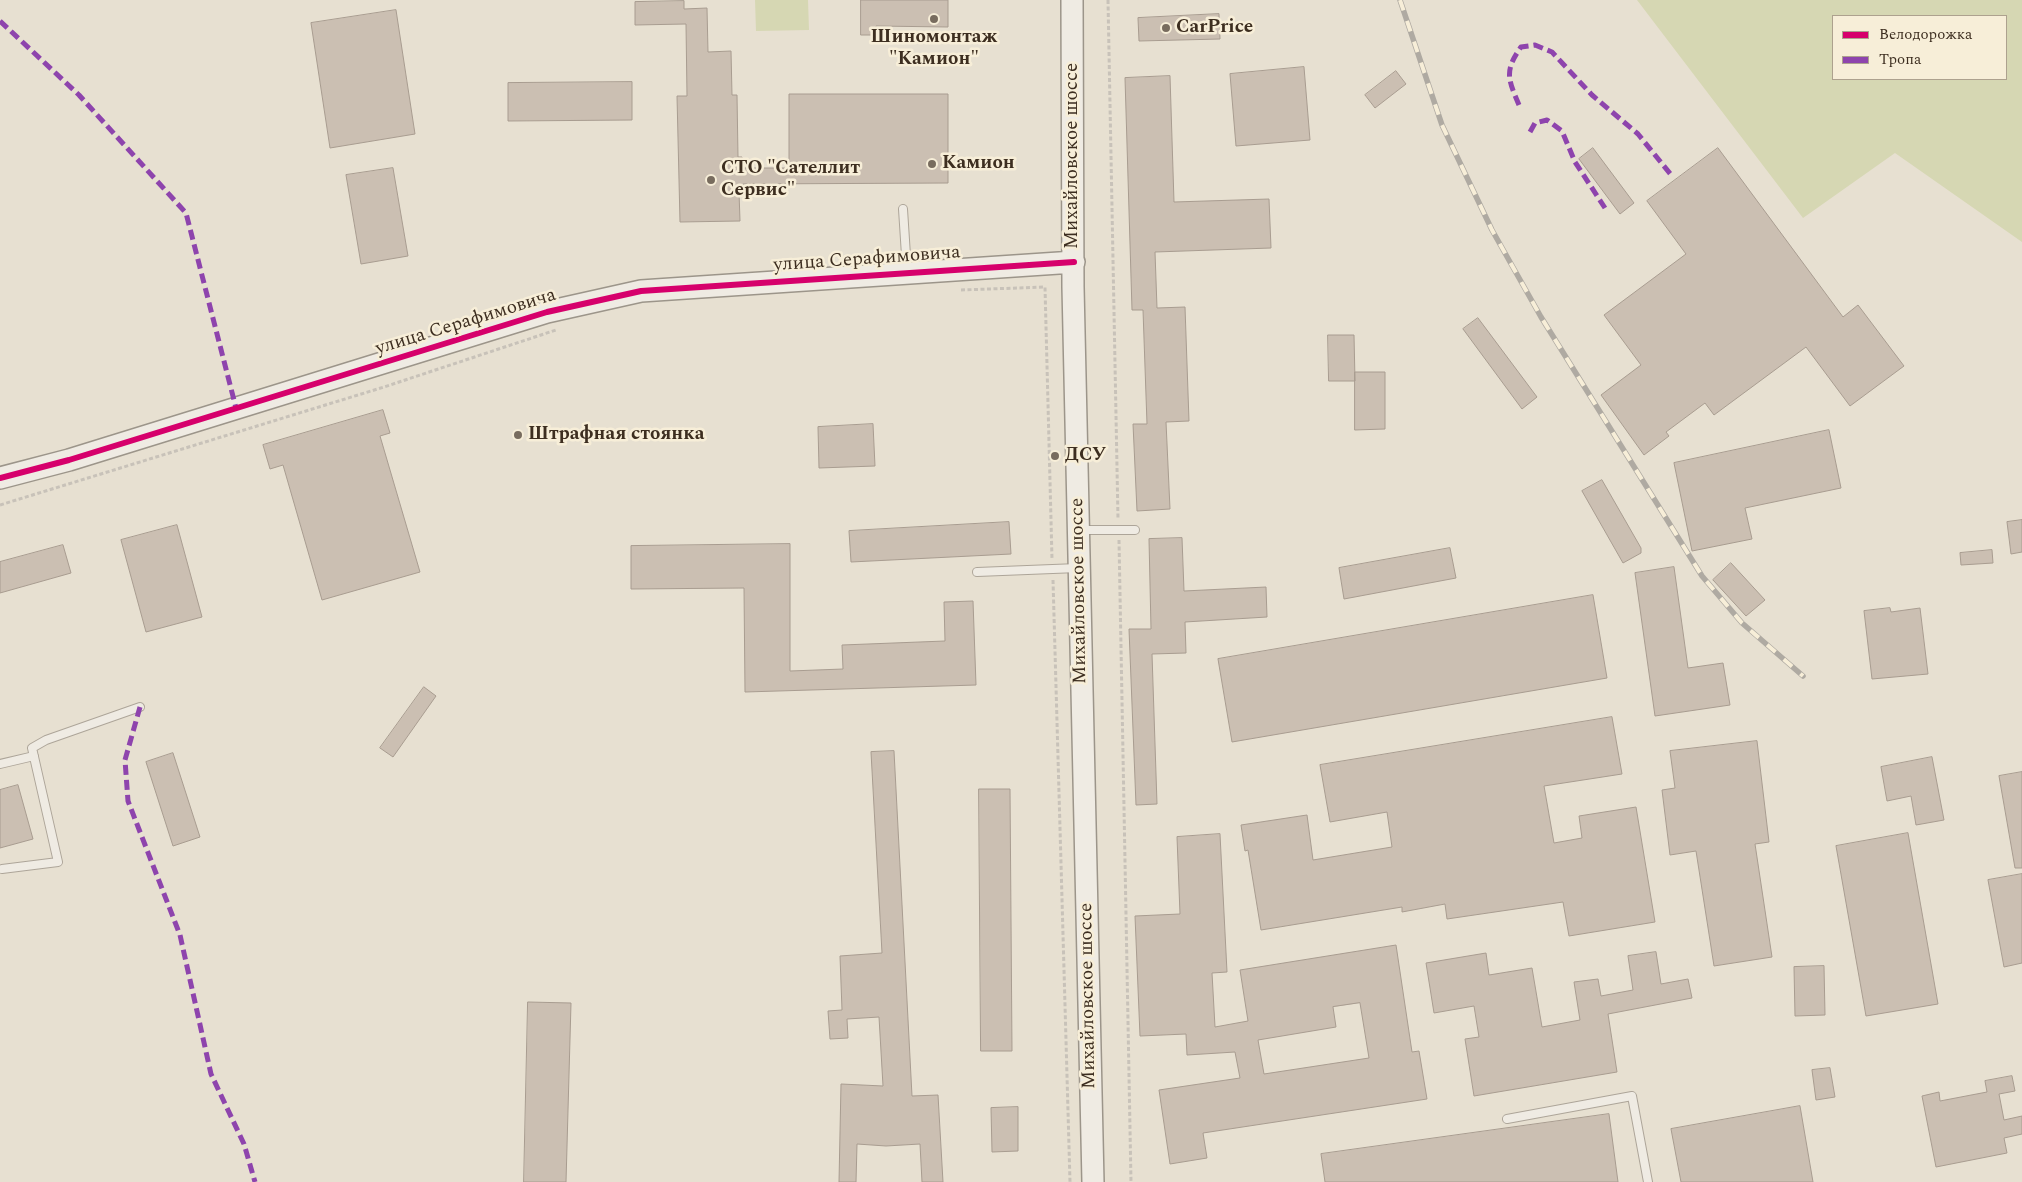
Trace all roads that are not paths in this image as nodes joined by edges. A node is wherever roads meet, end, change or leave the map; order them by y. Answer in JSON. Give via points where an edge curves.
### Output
{"nodes":[{"id":1,"x":1072,"y":0,"type":"edge"},
{"id":2,"x":903,"y":209,"type":"dead end"},
{"id":3,"x":1074,"y":262,"type":"junction"},
{"id":4,"x":908,"y":273,"type":"junction"},
{"id":5,"x":0,"y":478,"type":"edge"},
{"id":6,"x":1079,"y":530,"type":"junction"},
{"id":7,"x":1135,"y":530,"type":"dead end"},
{"id":8,"x":1080,"y":568,"type":"junction"},
{"id":9,"x":977,"y":572,"type":"dead end"},
{"id":10,"x":140,"y":706,"type":"dead end"},
{"id":11,"x":34,"y":756,"type":"junction"},
{"id":12,"x":0,"y":764,"type":"edge"},
{"id":13,"x":2,"y":869,"type":"dead end"},
{"id":14,"x":1507,"y":1119,"type":"dead end"},
{"id":15,"x":1093,"y":1182,"type":"edge"},
{"id":16,"x":1648,"y":1182,"type":"edge"}],
"edges":[{"from":1,"to":3,"type":"main road","name":"Михайловское шоссе"},
{"from":2,"to":4,"type":"lane"},
{"from":3,"to":4,"type":"main road","name":"улица Серафимовича"},
{"from":3,"to":6,"type":"main road","name":"Михайловское шоссе"},
{"from":4,"to":5,"type":"main road","name":"улица Серафимовича","via":[[622,295],[547,312],[69,460]]},
{"from":6,"to":7,"type":"lane"},
{"from":6,"to":8,"type":"main road","name":"Михайловское шоссе"},
{"from":8,"to":9,"type":"lane"},
{"from":8,"to":15,"type":"main road","name":"Михайловское шоссе"},
{"from":10,"to":11,"type":"lane","via":[[46,740],[32,748]]},
{"from":11,"to":12,"type":"lane"},
{"from":11,"to":13,"type":"lane","via":[[58,862]]},
{"from":14,"to":16,"type":"lane","via":[[1632,1096]]}]}
